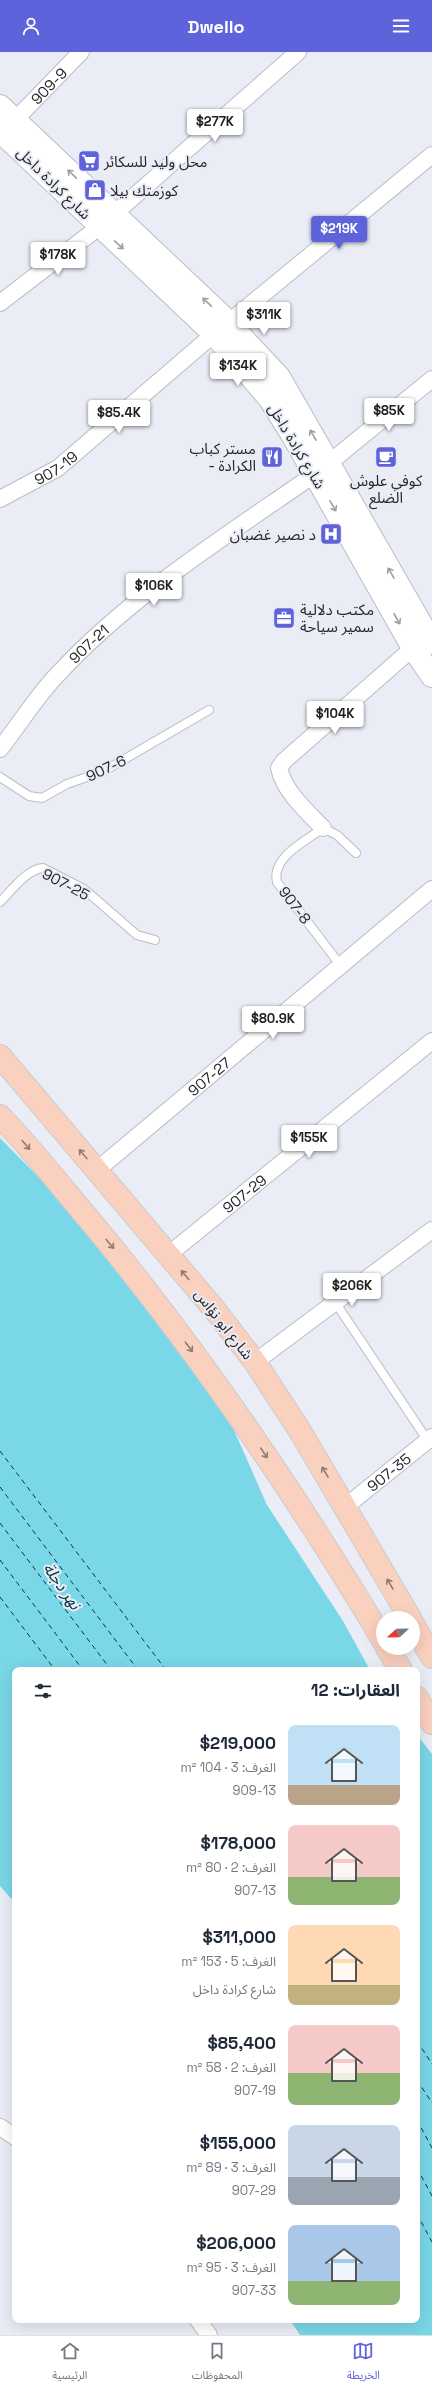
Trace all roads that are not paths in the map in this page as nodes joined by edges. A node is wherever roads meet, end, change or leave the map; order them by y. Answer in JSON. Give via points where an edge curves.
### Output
{"nodes":[{"id":1,"x":82,"y":52,"type":"edge"},
{"id":2,"x":298,"y":52,"type":"edge"},
{"id":3,"x":4,"y":125,"type":"edge"},
{"id":4,"x":432,"y":155,"type":"edge"},
{"id":5,"x":106,"y":220,"type":"junction"},
{"id":6,"x":0,"y":303,"type":"edge"},
{"id":7,"x":221,"y":328,"type":"junction"},
{"id":8,"x":431,"y":383,"type":"edge"},
{"id":9,"x":322,"y":469,"type":"junction"},
{"id":10,"x":0,"y":499,"type":"edge"},
{"id":11,"x":425,"y":633,"type":"edge"},
{"id":12,"x":432,"y":676,"type":"edge"},
{"id":13,"x":209,"y":710,"type":"dead end"},
{"id":14,"x":0,"y":749,"type":"edge"},
{"id":15,"x":0,"y":777,"type":"edge"},
{"id":16,"x":323,"y":828,"type":"junction"},
{"id":17,"x":356,"y":853,"type":"dead end"},
{"id":18,"x":432,"y":889,"type":"edge"},
{"id":19,"x":0,"y":902,"type":"edge"},
{"id":20,"x":155,"y":940,"type":"dead end"},
{"id":21,"x":341,"y":966,"type":"junction"},
{"id":22,"x":432,"y":1041,"type":"edge"},
{"id":23,"x":0,"y":1056,"type":"edge"},
{"id":24,"x":0,"y":1116,"type":"edge"},
{"id":25,"x":97,"y":1170,"type":"junction"},
{"id":26,"x":432,"y":1230,"type":"edge"},
{"id":27,"x":168,"y":1254,"type":"junction"},
{"id":28,"x":335,"y":1302,"type":"junction"},
{"id":29,"x":255,"y":1362,"type":"junction"},
{"id":30,"x":430,"y":1439,"type":"edge"},
{"id":31,"x":345,"y":1507,"type":"junction"},
{"id":32,"x":406,"y":1611,"type":"edge"},
{"id":33,"x":376,"y":1628,"type":"edge"},
{"id":34,"x":420,"y":1635,"type":"edge"},
{"id":35,"x":392,"y":1655,"type":"edge"},
{"id":36,"x":432,"y":1655,"type":"edge"},
{"id":37,"x":399,"y":1667,"type":"edge"},
{"id":38,"x":420,"y":1703,"type":"edge"},
{"id":39,"x":432,"y":1723,"type":"edge"},
{"id":40,"x":0,"y":2127,"type":"edge"},
{"id":41,"x":12,"y":2135,"type":"edge"},
{"id":42,"x":200,"y":2323,"type":"edge"},
{"id":43,"x":209,"y":2335,"type":"edge"}],
"edges":[{"from":1,"to":3,"type":"street","name":"909-9"},
{"from":2,"to":5,"type":"street"},
{"from":3,"to":5,"type":"main road","name":"شارع كرادة داخل"},
{"from":4,"to":7,"type":"street","name":"907-19"},
{"from":5,"to":6,"type":"street"},
{"from":5,"to":7,"type":"main road","name":"شارع كرادة داخل"},
{"from":7,"to":9,"type":"main road","name":"شارع كرادة داخل","via":[[293,436]]},
{"from":7,"to":10,"type":"street","name":"907-19","via":[[58,468]]},
{"from":8,"to":9,"type":"street","name":"907-21"},
{"from":9,"to":11,"type":"main road","name":"شارع كرادة داخل"},
{"from":9,"to":14,"type":"street","name":"907-21","via":[[180,569],[114,620],[56,675]]},
{"from":11,"to":12,"type":"main road","name":"شارع كرادة داخل"},
{"from":11,"to":16,"type":"street","via":[[279,768],[281,778],[305,810]]},
{"from":13,"to":15,"type":"lane","name":"907-6","via":[[104,772],[67,784],[42,798],[29,796]]},
{"from":16,"to":17,"type":"lane","via":[[337,835]]},
{"from":16,"to":21,"type":"lane","name":"907-8","via":[[280,861],[275,873],[277,882]]},
{"from":18,"to":21,"type":"street","name":"907-27"},
{"from":19,"to":20,"type":"lane","name":"907-25","via":[[28,874],[43,868],[84,889],[137,935]]},
{"from":21,"to":25,"type":"street","name":"907-27"},
{"from":22,"to":27,"type":"street","name":"907-29"},
{"from":25,"to":23,"type":"main road","name":"شارع ابو نؤاس","one_way":true},
{"from":24,"to":33,"type":"main road","one_way":true,"via":[[115,1250],[223,1391],[336,1561]]},
{"from":25,"to":27,"type":"main road","name":"شارع ابو نؤاس"},
{"from":26,"to":28,"type":"street"},
{"from":29,"to":27,"type":"main road","name":"شارع ابو نؤاس","one_way":true},
{"from":28,"to":29,"type":"street"},
{"from":28,"to":30,"type":"lane"},
{"from":31,"to":29,"type":"main road","name":"شارع ابو نؤاس","one_way":true},
{"from":30,"to":31,"type":"street","name":"907-35"},
{"from":32,"to":31,"type":"main road","name":"شارع ابو نؤاس","one_way":true},
{"from":34,"to":36,"type":"main road"},
{"from":35,"to":37,"type":"main road"},
{"from":38,"to":39,"type":"main road"},
{"from":40,"to":41,"type":"street"},
{"from":42,"to":43,"type":"street"}]}
